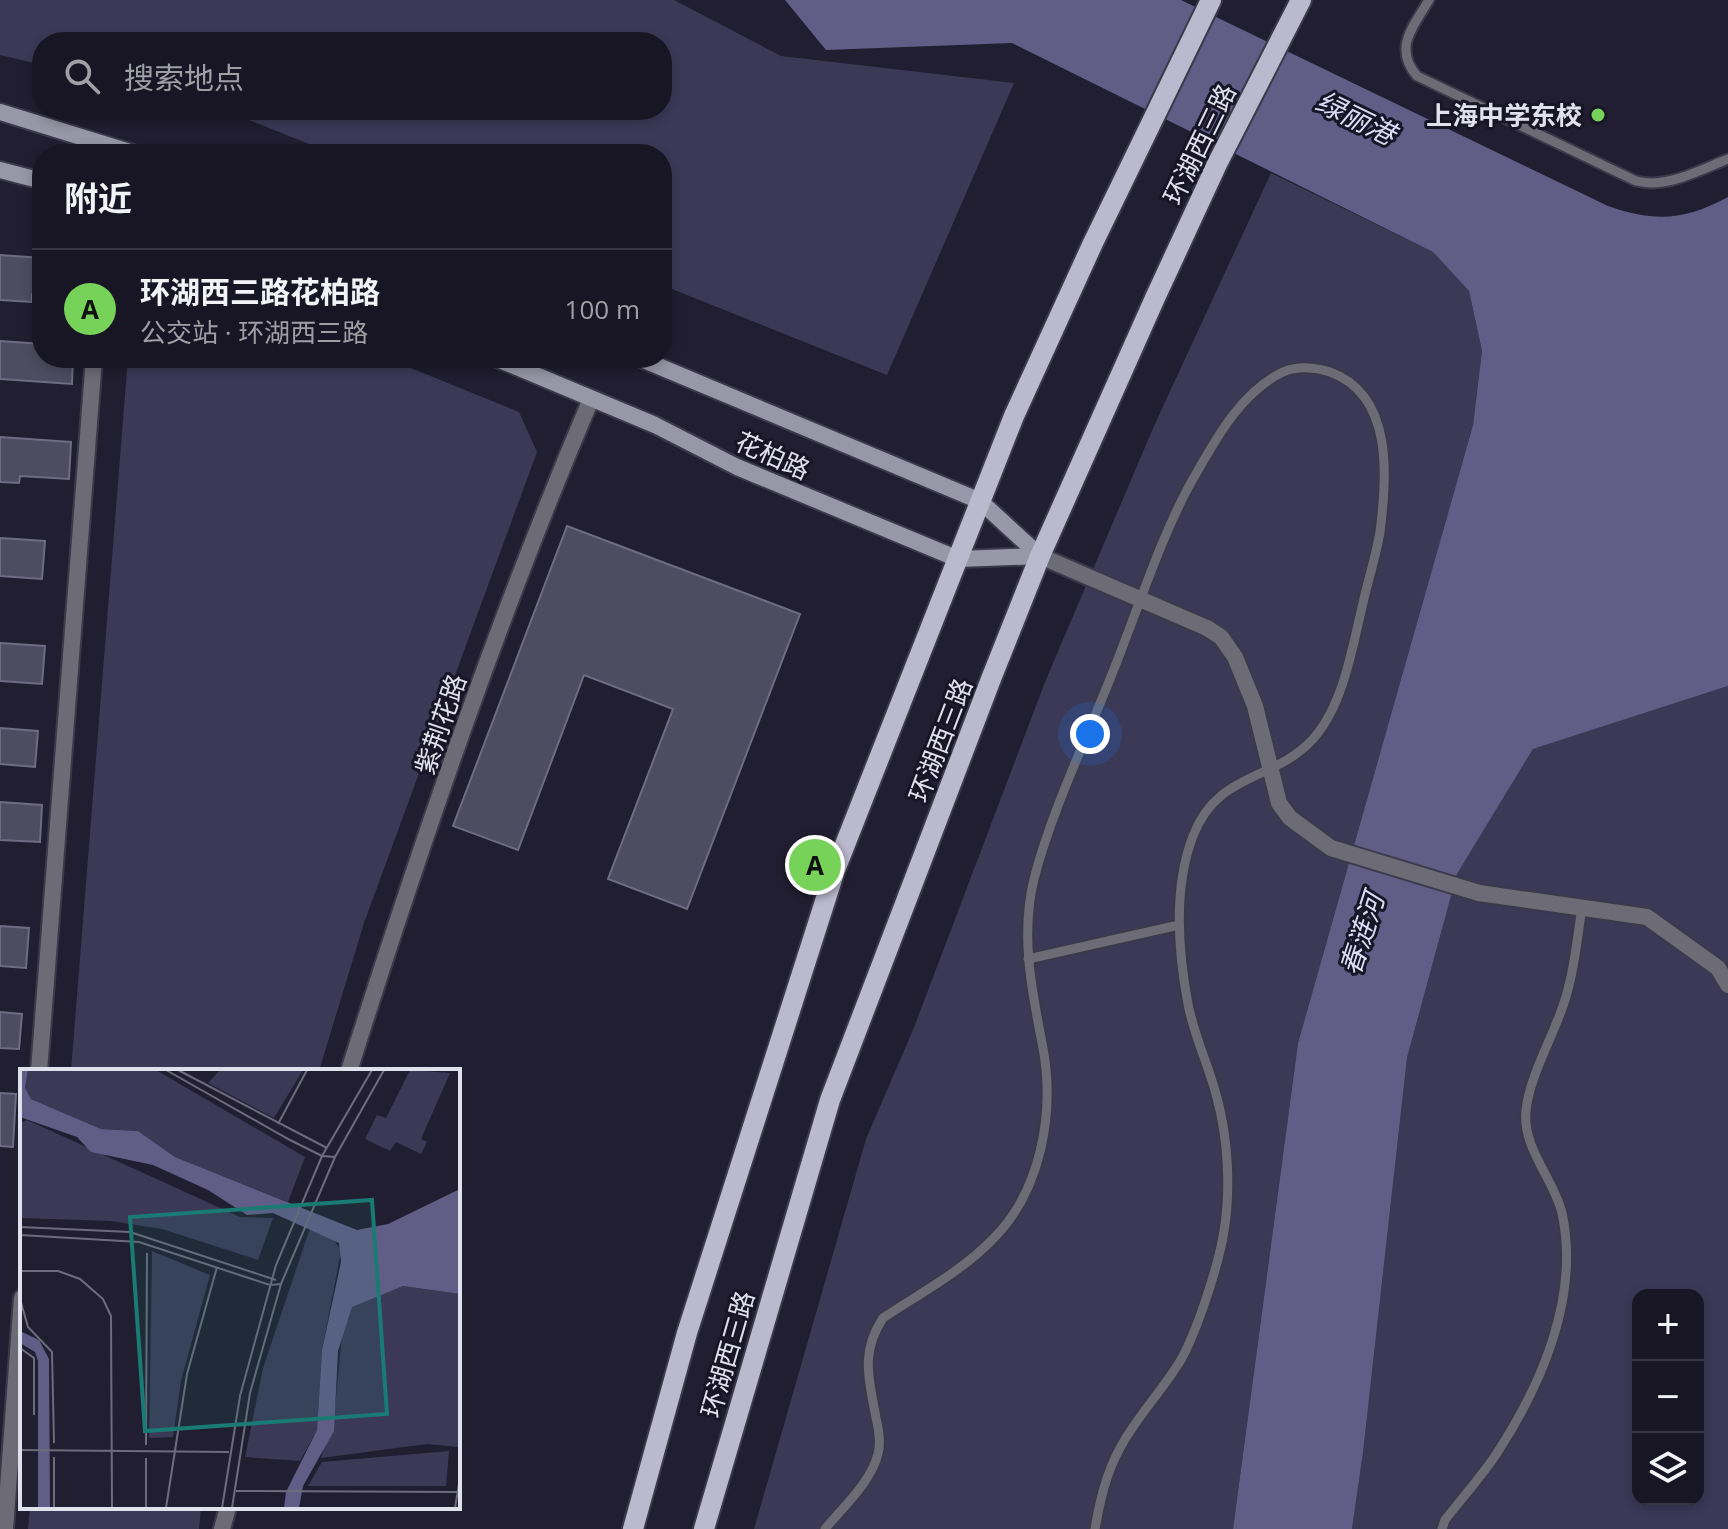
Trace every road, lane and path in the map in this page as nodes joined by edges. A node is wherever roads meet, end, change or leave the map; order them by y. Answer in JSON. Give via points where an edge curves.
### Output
{"nodes":[{"id":1,"x":1301,"y":0,"type":"edge"},
{"id":2,"x":1429,"y":0,"type":"edge"},
{"id":3,"x":1211,"y":1,"type":"edge"},
{"id":4,"x":0,"y":112,"type":"edge"},
{"id":5,"x":104,"y":144,"type":"edge"},
{"id":6,"x":1728,"y":159,"type":"edge"},
{"id":7,"x":0,"y":170,"type":"edge"},
{"id":8,"x":32,"y":178,"type":"edge"},
{"id":9,"x":93,"y":368,"type":"edge"},
{"id":10,"x":518,"y":368,"type":"edge"},
{"id":11,"x":663,"y":368,"type":"edge"},
{"id":12,"x":591,"y":399,"type":"junction"},
{"id":13,"x":980,"y":501,"type":"junction"},
{"id":14,"x":1040,"y":556,"type":"junction"},
{"id":15,"x":958,"y":559,"type":"junction"},
{"id":16,"x":1142,"y":599,"type":"junction"},
{"id":17,"x":1270,"y":769,"type":"junction"},
{"id":18,"x":1582,"y":908,"type":"junction"},
{"id":19,"x":1179,"y":925,"type":"junction"},
{"id":20,"x":1028,"y":959,"type":"junction"},
{"id":21,"x":1728,"y":985,"type":"edge"},
{"id":22,"x":39,"y":1069,"type":"edge"},
{"id":23,"x":350,"y":1069,"type":"edge"},
{"id":24,"x":20,"y":1318,"type":"edge"},
{"id":25,"x":5,"y":1466,"type":"edge"},
{"id":26,"x":227,"y":1509,"type":"edge"},
{"id":27,"x":5,"y":1529,"type":"edge"},
{"id":28,"x":222,"y":1529,"type":"edge"},
{"id":29,"x":633,"y":1529,"type":"edge"},
{"id":30,"x":704,"y":1529,"type":"edge"},
{"id":31,"x":825,"y":1529,"type":"edge"},
{"id":32,"x":1095,"y":1529,"type":"edge"},
{"id":33,"x":1442,"y":1529,"type":"edge"}],
"edges":[{"from":1,"to":14,"type":"main road","name":"环湖西三路","via":[[1217,164]]},
{"from":2,"to":6,"type":"lane","via":[[1405,51],[1407,65],[1417,76],[1649,185]]},
{"from":3,"to":13,"type":"main road","name":"环湖西三路","via":[[1014,416]]},
{"from":4,"to":5,"type":"main road"},
{"from":7,"to":8,"type":"main road"},
{"from":9,"to":22,"type":"street"},
{"from":10,"to":12,"type":"main road","name":"花柏路"},
{"from":11,"to":13,"type":"main road","name":"花柏路"},
{"from":12,"to":15,"type":"main road","name":"花柏路"},
{"from":12,"to":23,"type":"street","name":"紫荆花路","via":[[482,676]]},
{"from":13,"to":14,"type":"main road","name":"花柏路"},
{"from":13,"to":15,"type":"main road","name":"环湖西三路"},
{"from":14,"to":15,"type":"main road","name":"花柏路"},
{"from":14,"to":16,"type":"street"},
{"from":14,"to":30,"type":"main road","name":"环湖西三路","via":[[830,1100]]},
{"from":15,"to":29,"type":"main road","name":"环湖西三路","via":[[835,870],[687,1333]]},
{"from":16,"to":17,"type":"street","via":[[1221,637],[1255,706]]},
{"from":16,"to":17,"type":"lane","via":[[1185,492],[1216,438],[1256,389],[1289,369],[1313,368],[1337,374],[1363,394],[1378,422],[1386,461],[1379,536],[1333,708],[1314,738]]},
{"from":16,"to":20,"type":"lane","via":[[1035,879],[1026,928]]},
{"from":17,"to":18,"type":"street","via":[[1279,803],[1290,818],[1331,848],[1479,893]]},
{"from":17,"to":19,"type":"lane","via":[[1229,788],[1193,833],[1182,876]]},
{"from":18,"to":21,"type":"street","via":[[1647,917],[1718,968]]},
{"from":18,"to":33,"type":"lane","via":[[1565,1000],[1525,1114],[1529,1139],[1561,1210],[1567,1247],[1555,1334],[1527,1403]]},
{"from":19,"to":20,"type":"lane"},
{"from":19,"to":32,"type":"lane","via":[[1188,1006],[1219,1104],[1225,1228],[1184,1356],[1121,1446],[1103,1487]]},
{"from":20,"to":31,"type":"lane","via":[[1049,1079],[1046,1125],[1033,1176],[992,1240],[883,1318],[874,1331],[866,1365],[880,1441],[877,1457]]},
{"from":24,"to":25,"type":"street"},
{"from":25,"to":27,"type":"street"},
{"from":26,"to":28,"type":"street"}]}
